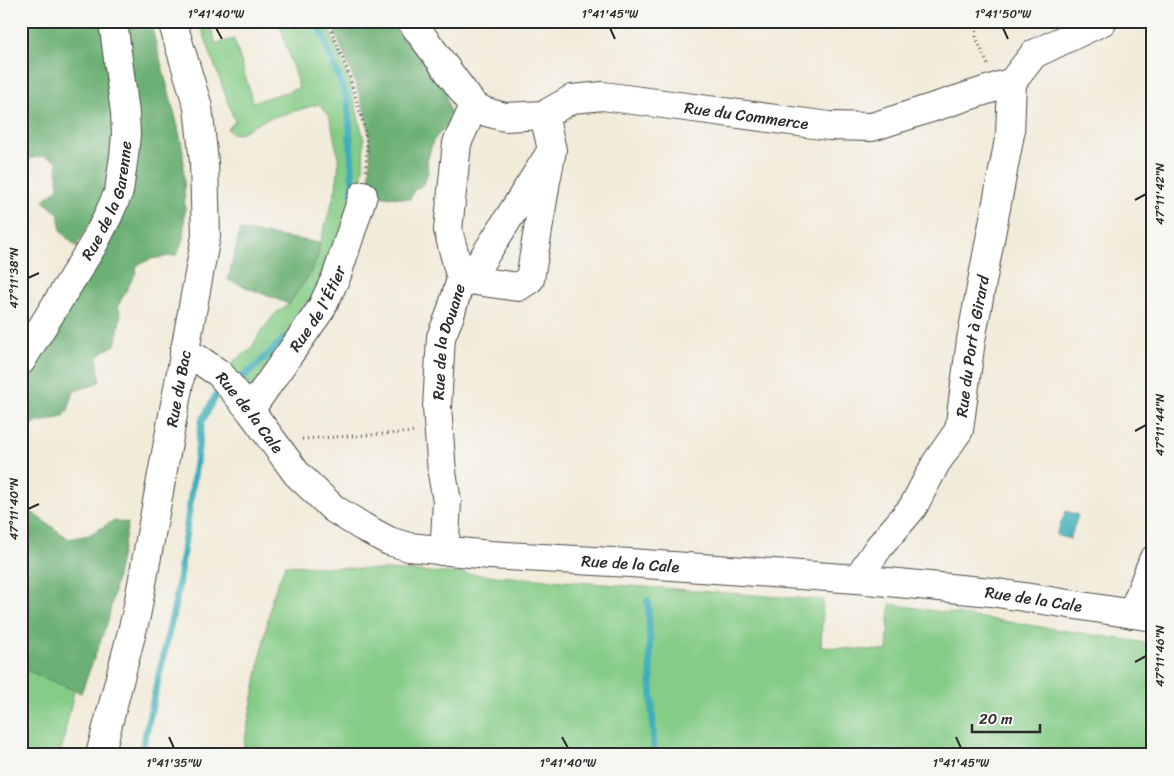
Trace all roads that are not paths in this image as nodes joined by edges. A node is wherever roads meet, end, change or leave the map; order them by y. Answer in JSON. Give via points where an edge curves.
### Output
{"nodes":[{"id":1,"x":113,"y":21,"type":"edge"},
{"id":2,"x":172,"y":21,"type":"edge"},
{"id":3,"x":411,"y":21,"type":"edge"},
{"id":4,"x":1103,"y":21,"type":"edge"},
{"id":5,"x":1005,"y":84,"type":"junction"},
{"id":6,"x":474,"y":106,"type":"junction"},
{"id":7,"x":544,"y":115,"type":"junction"},
{"id":8,"x":552,"y":150,"type":"junction"},
{"id":9,"x":363,"y":195,"type":"road end"},
{"id":10,"x":461,"y":279,"type":"junction"},
{"id":11,"x":184,"y":352,"type":"junction"},
{"id":12,"x":21,"y":361,"type":"edge"},
{"id":13,"x":246,"y":406,"type":"junction"},
{"id":14,"x":441,"y":551,"type":"junction"},
{"id":15,"x":1153,"y":560,"type":"edge"},
{"id":16,"x":857,"y":579,"type":"junction"},
{"id":17,"x":1142,"y":616,"type":"edge"},
{"id":18,"x":100,"y":755,"type":"edge"}],
"edges":[{"from":1,"to":12,"type":"street","name":"Rue de la Garenne","via":[[126,134],[119,191],[93,244]]},
{"from":2,"to":11,"type":"street","name":"Rue du Bac","via":[[198,107],[204,162],[206,236]]},
{"from":3,"to":6,"type":"street"},
{"from":4,"to":5,"type":"street","via":[[1034,54]]},
{"from":5,"to":7,"type":"street","name":"Rue du Commerce","via":[[872,127],[829,126],[603,96],[572,100]]},
{"from":5,"to":16,"type":"street","name":"Rue du Port à Girard","via":[[1010,134],[971,340],[959,430],[936,463],[913,507]]},
{"from":6,"to":7,"type":"street","name":"Rue du Commerce","via":[[505,117]]},
{"from":6,"to":10,"type":"street","name":"Rue de la Douane","via":[[457,142],[448,230]]},
{"from":7,"to":8,"type":"street"},
{"from":8,"to":10,"type":"street","via":[[480,263]]},
{"from":8,"to":10,"type":"street","via":[[530,279],[518,287]]},
{"from":9,"to":13,"type":"street","name":"Rue de l'Étier","via":[[321,309],[285,363]]},
{"from":10,"to":14,"type":"street","name":"Rue de la Douane","via":[[441,336],[437,406],[447,501]]},
{"from":11,"to":13,"type":"street","name":"Rue de la Cale","via":[[220,374]]},
{"from":11,"to":18,"type":"street","name":"Rue du Bac","via":[[136,616]]},
{"from":13,"to":14,"type":"street","name":"Rue de la Cale","via":[[297,474],[334,509],[389,541]]},
{"from":14,"to":16,"type":"street","name":"Rue de la Cale"},
{"from":15,"to":17,"type":"street"},
{"from":16,"to":17,"type":"street","name":"Rue de la Cale","via":[[991,592]]}]}
